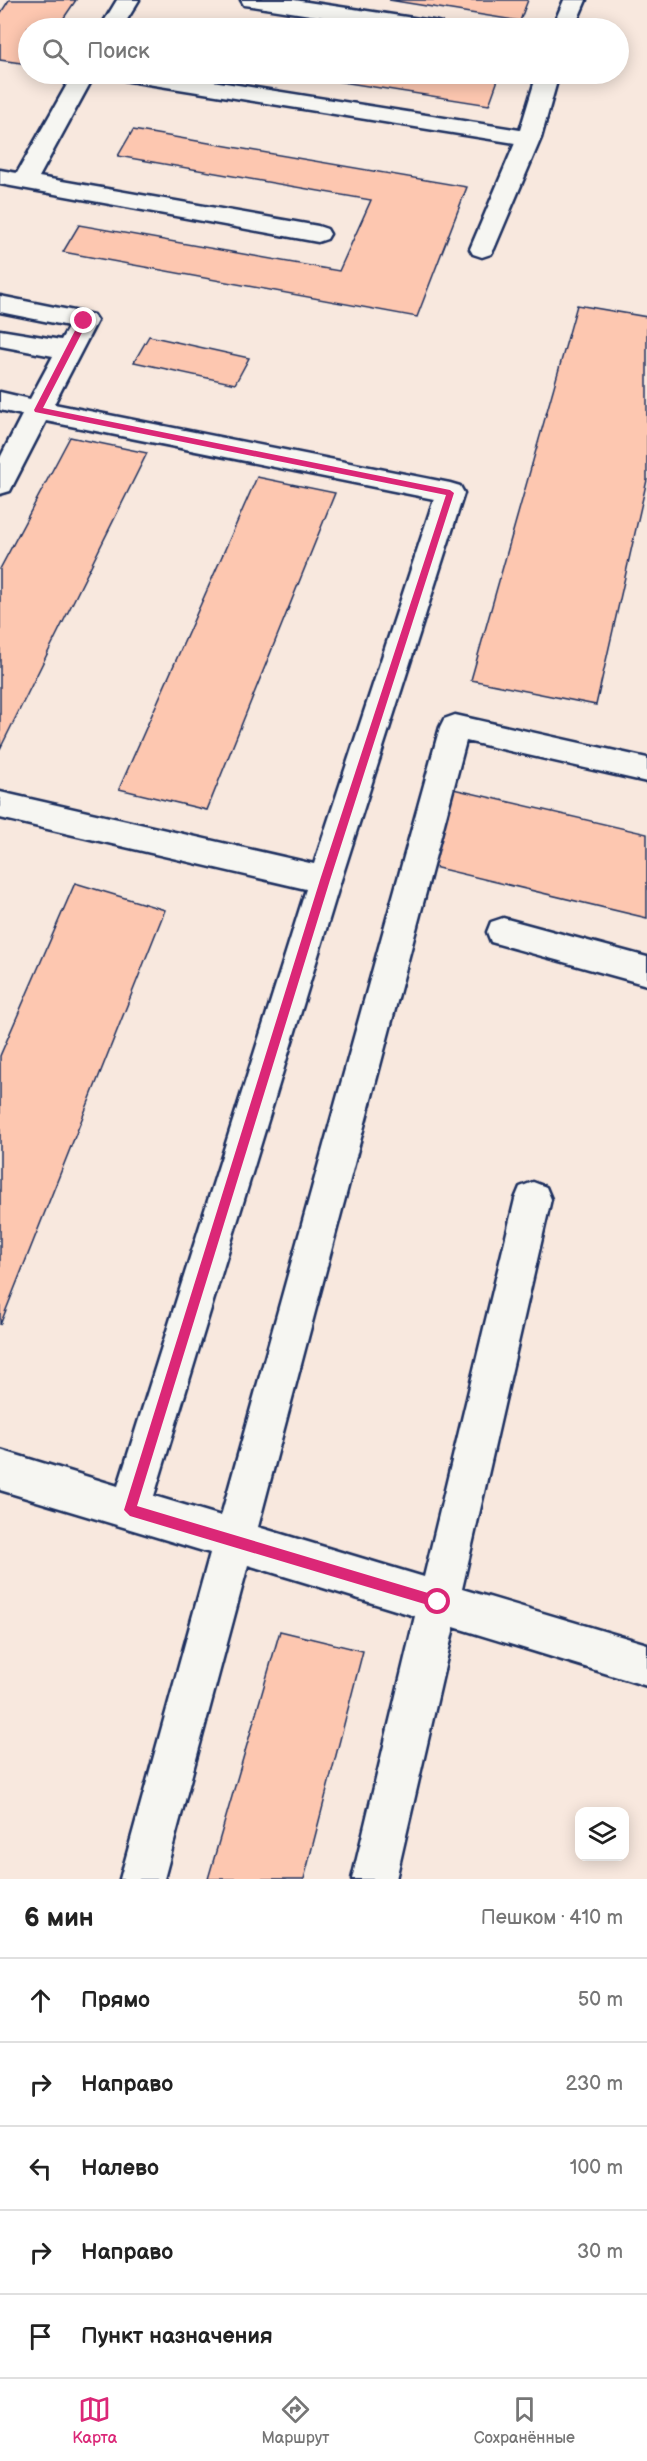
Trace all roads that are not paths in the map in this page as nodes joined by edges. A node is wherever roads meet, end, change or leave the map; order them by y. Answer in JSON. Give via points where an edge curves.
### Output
{"nodes":[{"id":1,"x":128,"y":0,"type":"edge"},
{"id":2,"x":252,"y":0,"type":"edge"},
{"id":3,"x":574,"y":0,"type":"edge"},
{"id":4,"x":117,"y":18,"type":"edge"},
{"id":5,"x":368,"y":18,"type":"edge"},
{"id":6,"x":567,"y":18,"type":"edge"},
{"id":7,"x":78,"y":84,"type":"edge"},
{"id":8,"x":192,"y":84,"type":"edge"},
{"id":9,"x":545,"y":84,"type":"edge"},
{"id":10,"x":529,"y":138,"type":"junction"},
{"id":11,"x":0,"y":177,"type":"edge"},
{"id":12,"x":25,"y":180,"type":"junction"},
{"id":13,"x":318,"y":234,"type":"dead end"},
{"id":14,"x":482,"y":249,"type":"dead end"},
{"id":15,"x":0,"y":304,"type":"edge"},
{"id":16,"x":0,"y":338,"type":"edge"},
{"id":17,"x":69,"y":350,"type":"junction"},
{"id":18,"x":0,"y":401,"type":"edge"},
{"id":19,"x":38,"y":410,"type":"junction"},
{"id":20,"x":0,"y":484,"type":"edge"},
{"id":21,"x":647,"y":770,"type":"edge"},
{"id":22,"x":0,"y":806,"type":"edge"},
{"id":23,"x":325,"y":880,"type":"junction"},
{"id":24,"x":502,"y":932,"type":"dead end"},
{"id":25,"x":647,"y":971,"type":"edge"},
{"id":26,"x":533,"y":1199,"type":"dead end"},
{"id":27,"x":0,"y":1470,"type":"edge"},
{"id":28,"x":130,"y":1510,"type":"junction"},
{"id":29,"x":234,"y":1541,"type":"junction"},
{"id":30,"x":438,"y":1602,"type":"junction"},
{"id":31,"x":647,"y":1665,"type":"edge"},
{"id":32,"x":142,"y":1879,"type":"edge"},
{"id":33,"x":374,"y":1879,"type":"edge"}],
"edges":[{"from":1,"to":4,"type":"lane"},
{"from":2,"to":5,"type":"lane"},
{"from":3,"to":6,"type":"lane"},
{"from":7,"to":12,"type":"lane"},
{"from":8,"to":10,"type":"lane"},
{"from":9,"to":10,"type":"lane"},
{"from":10,"to":14,"type":"lane"},
{"from":11,"to":12,"type":"lane"},
{"from":12,"to":13,"type":"lane"},
{"from":15,"to":17,"type":"lane","via":[[84,321]]},
{"from":16,"to":17,"type":"lane"},
{"from":17,"to":19,"type":"lane"},
{"from":18,"to":19,"type":"lane"},
{"from":19,"to":20,"type":"lane"},
{"from":19,"to":23,"type":"lane","via":[[450,493]]},
{"from":21,"to":29,"type":"lane","via":[[455,727]]},
{"from":22,"to":23,"type":"lane"},
{"from":23,"to":28,"type":"lane"},
{"from":24,"to":25,"type":"lane"},
{"from":26,"to":30,"type":"lane"},
{"from":27,"to":28,"type":"lane"},
{"from":28,"to":29,"type":"lane"},
{"from":29,"to":30,"type":"lane"},
{"from":29,"to":32,"type":"lane"},
{"from":30,"to":31,"type":"lane"},
{"from":30,"to":33,"type":"lane"}]}
